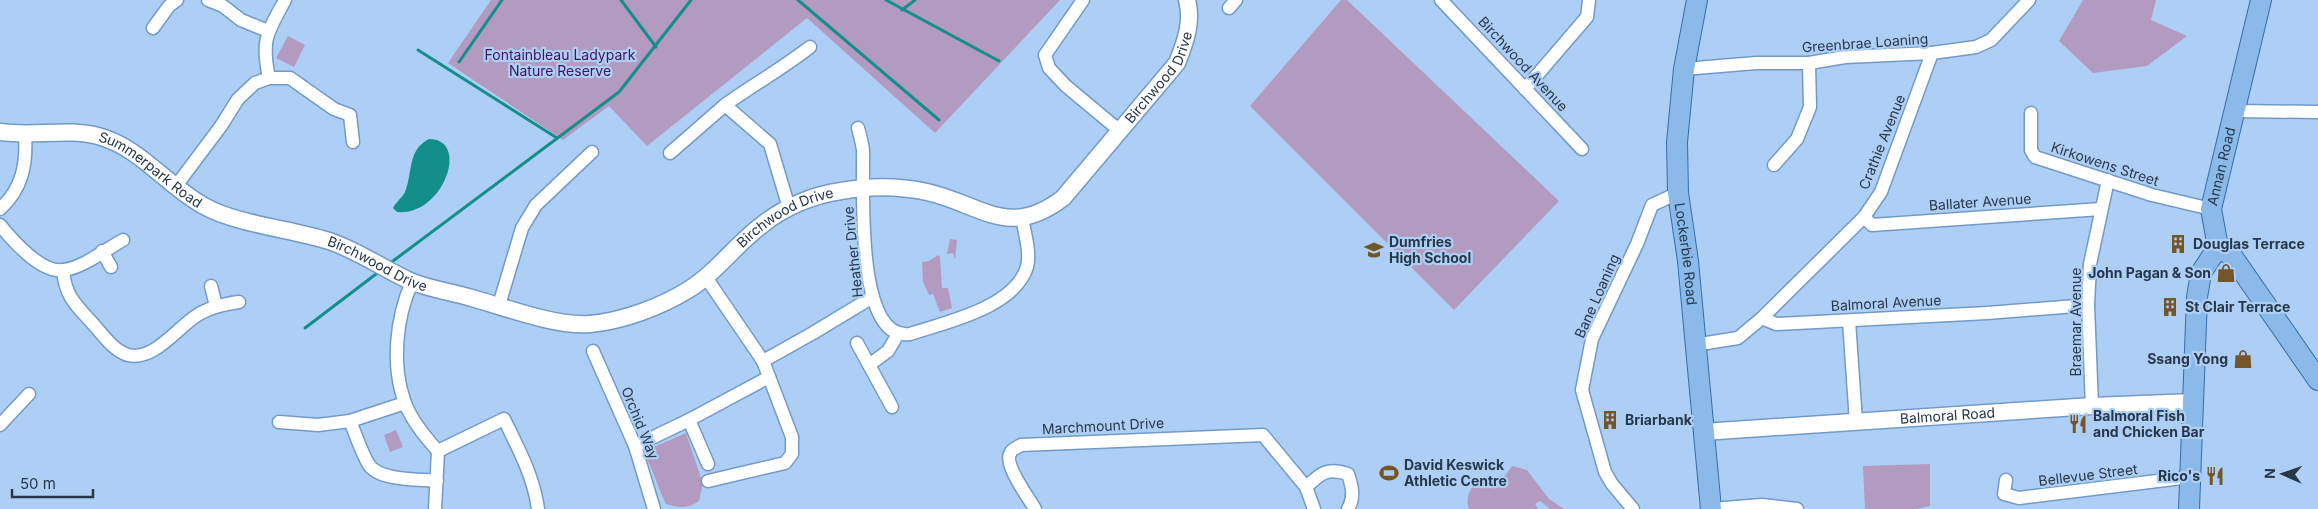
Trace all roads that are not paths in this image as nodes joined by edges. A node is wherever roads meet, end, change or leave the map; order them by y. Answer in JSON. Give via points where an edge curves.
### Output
{"nodes":[{"id":1,"x":177,"y":0,"type":"edge"},
{"id":2,"x":208,"y":0,"type":"edge"},
{"id":3,"x":285,"y":0,"type":"edge"},
{"id":4,"x":1083,"y":0,"type":"edge"},
{"id":5,"x":1187,"y":0,"type":"edge"},
{"id":6,"x":1442,"y":0,"type":"edge"},
{"id":7,"x":1589,"y":0,"type":"edge"},
{"id":8,"x":1697,"y":0,"type":"edge"},
{"id":9,"x":2029,"y":0,"type":"edge"},
{"id":10,"x":2261,"y":0,"type":"edge"},
{"id":11,"x":153,"y":28,"type":"dead end"},
{"id":12,"x":268,"y":31,"type":"junction"},
{"id":13,"x":810,"y":47,"type":"dead end"},
{"id":14,"x":1932,"y":53,"type":"junction"},
{"id":15,"x":1809,"y":62,"type":"junction"},
{"id":16,"x":1684,"y":69,"type":"junction"},
{"id":17,"x":269,"y":78,"type":"junction"},
{"id":18,"x":1525,"y":89,"type":"junction"},
{"id":19,"x":725,"y":105,"type":"junction"},
{"id":20,"x":2235,"y":111,"type":"junction"},
{"id":21,"x":2318,"y":112,"type":"edge"},
{"id":22,"x":2031,"y":113,"type":"dead end"},
{"id":23,"x":858,"y":128,"type":"dead end"},
{"id":24,"x":1120,"y":131,"type":"junction"},
{"id":25,"x":0,"y":132,"type":"edge"},
{"id":26,"x":25,"y":135,"type":"junction"},
{"id":27,"x":353,"y":142,"type":"dead end"},
{"id":28,"x":1582,"y":149,"type":"dead end"},
{"id":29,"x":592,"y":152,"type":"dead end"},
{"id":30,"x":670,"y":153,"type":"dead end"},
{"id":31,"x":1774,"y":165,"type":"dead end"},
{"id":32,"x":2108,"y":180,"type":"junction"},
{"id":33,"x":176,"y":186,"type":"junction"},
{"id":34,"x":861,"y":188,"type":"junction"},
{"id":35,"x":1678,"y":193,"type":"junction"},
{"id":36,"x":788,"y":208,"type":"junction"},
{"id":37,"x":0,"y":209,"type":"edge"},
{"id":38,"x":2101,"y":209,"type":"junction"},
{"id":39,"x":2211,"y":209,"type":"junction"},
{"id":40,"x":1022,"y":217,"type":"junction"},
{"id":41,"x":1864,"y":217,"type":"junction"},
{"id":42,"x":0,"y":226,"type":"edge"},
{"id":43,"x":298,"y":232,"type":"joint"},
{"id":44,"x":123,"y":240,"type":"dead end"},
{"id":45,"x":2218,"y":247,"type":"junction"},
{"id":46,"x":102,"y":251,"type":"junction"},
{"id":47,"x":111,"y":267,"type":"dead end"},
{"id":48,"x":63,"y":270,"type":"junction"},
{"id":49,"x":705,"y":276,"type":"junction"},
{"id":50,"x":412,"y":282,"type":"junction"},
{"id":51,"x":212,"y":286,"type":"dead end"},
{"id":52,"x":871,"y":298,"type":"junction"},
{"id":53,"x":239,"y":302,"type":"dead end"},
{"id":54,"x":499,"y":305,"type":"junction"},
{"id":55,"x":2088,"y":305,"type":"junction"},
{"id":56,"x":216,"y":306,"type":"junction"},
{"id":57,"x":1762,"y":318,"type":"junction"},
{"id":58,"x":1849,"y":321,"type":"junction"},
{"id":59,"x":898,"y":334,"type":"junction"},
{"id":60,"x":857,"y":343,"type":"dead end"},
{"id":61,"x":1694,"y":346,"type":"junction"},
{"id":62,"x":593,"y":350,"type":"dead end"},
{"id":63,"x":763,"y":360,"type":"junction"},
{"id":64,"x":869,"y":364,"type":"junction"},
{"id":65,"x":769,"y":377,"type":"junction"},
{"id":66,"x":2318,"y":380,"type":"edge"},
{"id":67,"x":29,"y":394,"type":"dead end"},
{"id":68,"x":2193,"y":402,"type":"junction"},
{"id":69,"x":405,"y":403,"type":"junction"},
{"id":70,"x":2092,"y":406,"type":"junction"},
{"id":71,"x":892,"y":407,"type":"dead end"},
{"id":72,"x":2,"y":420,"type":"edge"},
{"id":73,"x":689,"y":420,"type":"junction"},
{"id":74,"x":350,"y":421,"type":"junction"},
{"id":75,"x":278,"y":422,"type":"dead end"},
{"id":76,"x":1856,"y":422,"type":"junction"},
{"id":77,"x":1703,"y":432,"type":"junction"},
{"id":78,"x":635,"y":446,"type":"junction"},
{"id":79,"x":438,"y":451,"type":"junction"},
{"id":80,"x":708,"y":464,"type":"dead end"},
{"id":81,"x":2190,"y":477,"type":"junction"},
{"id":82,"x":2006,"y":480,"type":"dead end"},
{"id":83,"x":437,"y":481,"type":"junction"},
{"id":84,"x":708,"y":481,"type":"dead end"},
{"id":85,"x":1306,"y":486,"type":"junction"},
{"id":86,"x":435,"y":509,"type":"edge"},
{"id":87,"x":538,"y":509,"type":"edge"},
{"id":88,"x":654,"y":509,"type":"edge"},
{"id":89,"x":1035,"y":509,"type":"edge"},
{"id":90,"x":1314,"y":509,"type":"edge"},
{"id":91,"x":1348,"y":509,"type":"edge"},
{"id":92,"x":1633,"y":509,"type":"edge"},
{"id":93,"x":1711,"y":509,"type":"edge"},
{"id":94,"x":1797,"y":509,"type":"edge"},
{"id":95,"x":2189,"y":509,"type":"edge"}],
"edges":[{"from":1,"to":11,"type":"street"},
{"from":2,"to":12,"type":"street","via":[[223,6],[241,20]]},
{"from":3,"to":12,"type":"street"},
{"from":4,"to":24,"type":"street","via":[[1046,55],[1049,68]]},
{"from":5,"to":24,"type":"street","name":"Birchwood Drive","via":[[1189,25],[1177,63]]},
{"from":6,"to":18,"type":"street","name":"Birchwood Avenue"},
{"from":7,"to":18,"type":"street","via":[[1587,17]]},
{"from":8,"to":16,"type":"main road","name":"Lockerbie Road"},
{"from":9,"to":14,"type":"street","name":"Greenbrae Loaning","via":[[1990,40],[1976,47]]},
{"from":10,"to":20,"type":"main road","name":"Annan Road"},
{"from":12,"to":17,"type":"street","via":[[264,45]]},
{"from":13,"to":19,"type":"street"},
{"from":14,"to":15,"type":"street","name":"Greenbrae Loaning"},
{"from":14,"to":41,"type":"street","name":"Crathie Avenue","via":[[1881,192]]},
{"from":15,"to":16,"type":"street","name":"Greenbrae Loaning"},
{"from":15,"to":31,"type":"street","via":[[1810,107],[1798,139]]},
{"from":16,"to":35,"type":"main road","name":"Lockerbie Road","via":[[1677,142]]},
{"from":17,"to":27,"type":"street","via":[[290,78],[334,109],[350,115]]},
{"from":17,"to":33,"type":"street","via":[[255,82],[238,99]]},
{"from":18,"to":28,"type":"street","name":"Birchwood Avenue"},
{"from":19,"to":30,"type":"street"},
{"from":19,"to":36,"type":"street","via":[[770,144]]},
{"from":20,"to":21,"type":"street"},
{"from":20,"to":39,"type":"main road","name":"Annan Road"},
{"from":22,"to":32,"type":"street","name":"Kirkowens Street","via":[[2030,150],[2035,157]]},
{"from":23,"to":34,"type":"street","name":"Heather Drive","via":[[863,149]]},
{"from":24,"to":40,"type":"street","name":"Birchwood Drive","via":[[1063,198],[1048,210]]},
{"from":25,"to":26,"type":"street","name":"Summerpark Road"},
{"from":26,"to":33,"type":"street","name":"Summerpark Road","via":[[98,136],[134,153]]},
{"from":26,"to":37,"type":"street","via":[[24,171],[20,184]]},
{"from":29,"to":54,"type":"street","via":[[536,205],[522,228]]},
{"from":32,"to":38,"type":"street","name":"Braemar Avenue"},
{"from":32,"to":39,"type":"street","name":"Kirkowens Street","via":[[2152,195]]},
{"from":33,"to":43,"type":"street","name":"Summerpark Road","via":[[206,207],[227,216]]},
{"from":34,"to":36,"type":"street","name":"Birchwood Drive","via":[[828,192]]},
{"from":34,"to":40,"type":"street","name":"Birchwood Drive","via":[[926,192],[986,214]]},
{"from":34,"to":52,"type":"street","name":"Heather Drive"},
{"from":35,"to":61,"type":"main road","name":"Lockerbie Road","via":[[1688,261]]},
{"from":35,"to":92,"type":"street","name":"Bane Loaning","via":[[1652,205],[1592,339],[1585,368],[1582,390],[1598,452],[1612,484]]},
{"from":36,"to":49,"type":"street","name":"Birchwood Drive","via":[[762,224]]},
{"from":38,"to":41,"type":"street","name":"Ballater Avenue","via":[[1872,224]]},
{"from":38,"to":55,"type":"street","name":"Braemar Avenue","via":[[2090,264]]},
{"from":39,"to":45,"type":"main road","name":"Annan Road"},
{"from":40,"to":59,"type":"street","via":[[1028,248],[1027,266],[1009,291],[989,307],[910,334]]},
{"from":41,"to":57,"type":"street","name":"Crathie Avenue"},
{"from":42,"to":48,"type":"street","via":[[38,262],[50,269]]},
{"from":43,"to":50,"type":"street","name":"Birchwood Drive","via":[[333,242]]},
{"from":44,"to":46,"type":"street"},
{"from":45,"to":66,"type":"main road","via":[[2232,256]]},
{"from":45,"to":68,"type":"main road","via":[[2201,273],[2194,343]]},
{"from":46,"to":47,"type":"street"},
{"from":46,"to":48,"type":"street"},
{"from":48,"to":56,"type":"street","via":[[66,291],[73,301],[114,347],[129,355],[148,354],[196,316]]},
{"from":49,"to":54,"type":"street","name":"Birchwood Drive","via":[[690,289],[655,307],[589,324],[556,321]]},
{"from":49,"to":63,"type":"street"},
{"from":50,"to":54,"type":"street","name":"Birchwood Drive"},
{"from":50,"to":69,"type":"street","via":[[400,321],[396,358]]},
{"from":51,"to":56,"type":"street"},
{"from":52,"to":59,"type":"street","name":"Heather Drive","via":[[888,328]]},
{"from":52,"to":63,"type":"street"},
{"from":53,"to":56,"type":"street"},
{"from":55,"to":58,"type":"street","name":"Balmoral Avenue"},
{"from":55,"to":70,"type":"street","name":"Braemar Avenue"},
{"from":57,"to":58,"type":"street","name":"Balmoral Avenue","via":[[1776,324]]},
{"from":57,"to":61,"type":"street","via":[[1738,338]]},
{"from":58,"to":76,"type":"street"},
{"from":59,"to":64,"type":"street","via":[[888,351]]},
{"from":60,"to":64,"type":"street"},
{"from":61,"to":77,"type":"main road","name":"Lockerbie Road"},
{"from":62,"to":78,"type":"street","name":"Orchid Way"},
{"from":63,"to":65,"type":"street"},
{"from":64,"to":71,"type":"street"},
{"from":65,"to":73,"type":"street"},
{"from":65,"to":84,"type":"street","via":[[792,437],[792,454],[785,463]]},
{"from":67,"to":72,"type":"street"},
{"from":68,"to":70,"type":"street","name":"Balmoral Road"},
{"from":68,"to":81,"type":"main road"},
{"from":69,"to":74,"type":"street"},
{"from":69,"to":79,"type":"street","via":[[422,433]]},
{"from":70,"to":76,"type":"street","name":"Balmoral Road"},
{"from":73,"to":78,"type":"street"},
{"from":73,"to":80,"type":"street"},
{"from":74,"to":75,"type":"street","via":[[318,425]]},
{"from":74,"to":83,"type":"street","via":[[375,472],[384,476]]},
{"from":76,"to":77,"type":"street","name":"Balmoral Road"},
{"from":77,"to":93,"type":"main road","name":"Lockerbie Road"},
{"from":78,"to":88,"type":"street","name":"Orchid Way"},
{"from":79,"to":83,"type":"street"},
{"from":79,"to":87,"type":"street","via":[[504,418],[536,493]]},
{"from":81,"to":82,"type":"street","name":"Bellevue Street","via":[[2019,498],[2004,494]]},
{"from":81,"to":95,"type":"main road"},
{"from":83,"to":86,"type":"street"},
{"from":85,"to":89,"type":"street","name":"Marchmount Drive","via":[[1263,435],[1021,445],[1010,452],[1008,460]]},
{"from":85,"to":90,"type":"street"},
{"from":85,"to":91,"type":"street","via":[[1321,473],[1335,470],[1348,474],[1353,486],[1352,503]]},
{"from":93,"to":94,"type":"street","via":[[1762,506]]}]}
